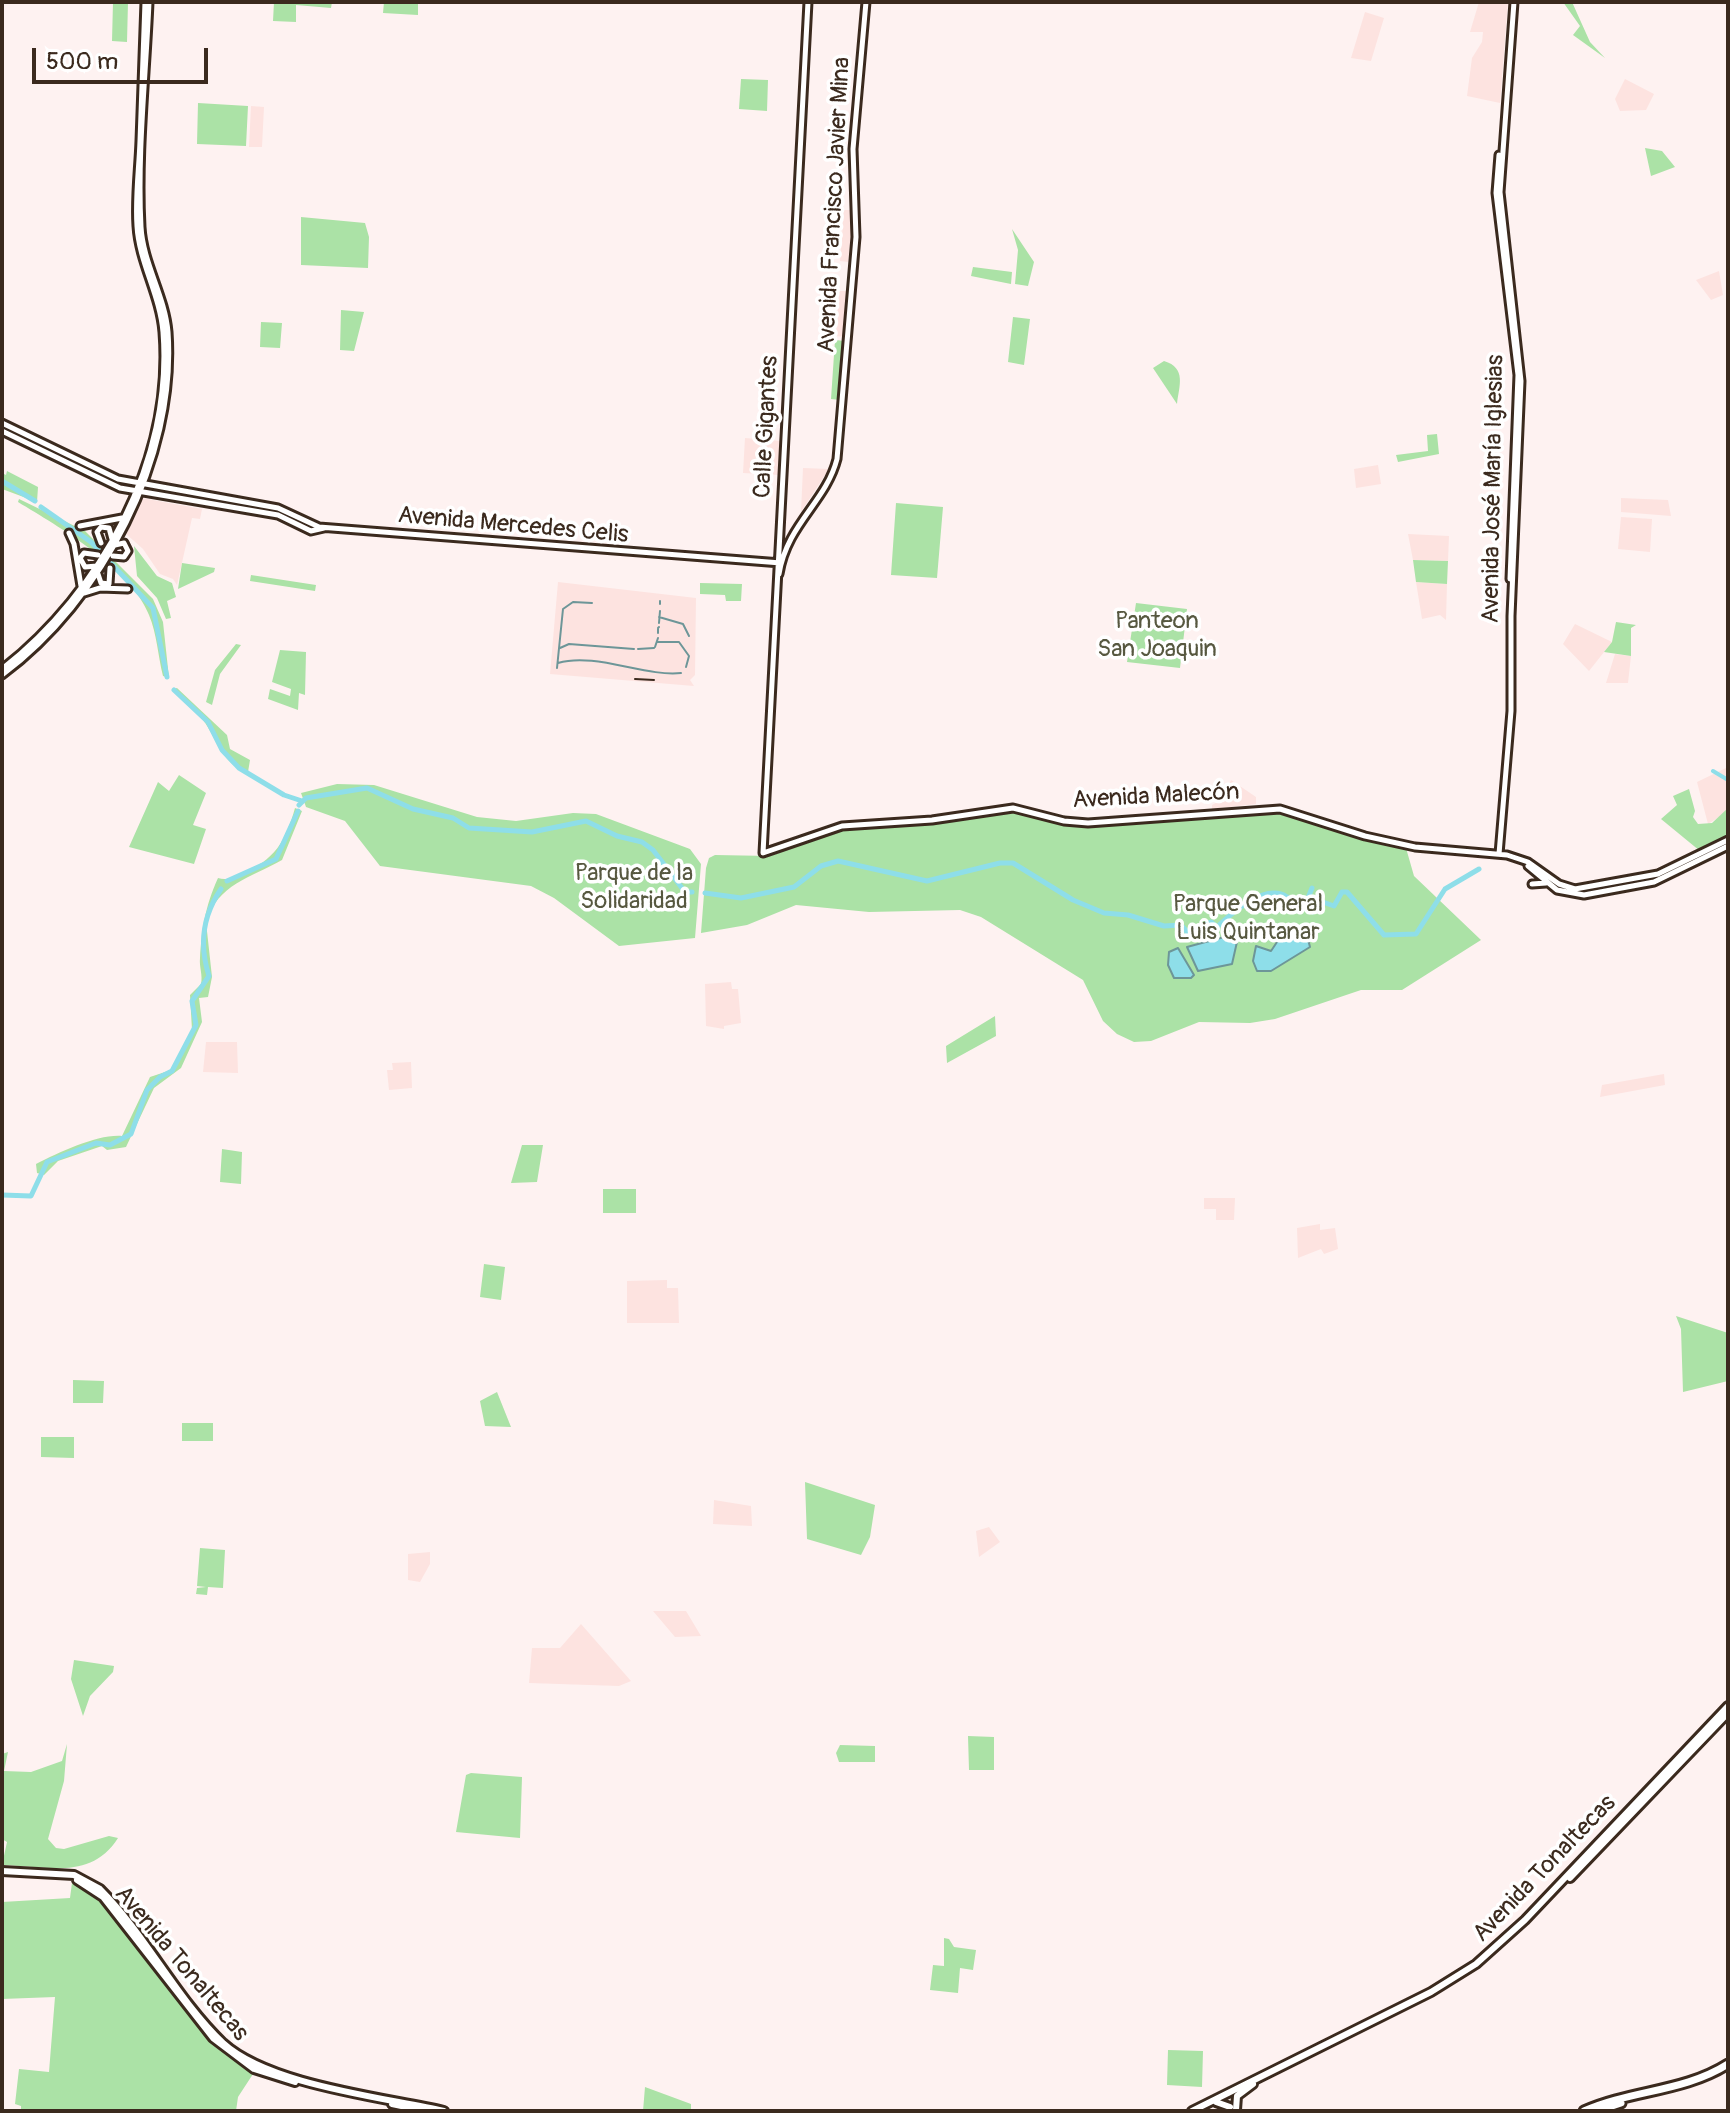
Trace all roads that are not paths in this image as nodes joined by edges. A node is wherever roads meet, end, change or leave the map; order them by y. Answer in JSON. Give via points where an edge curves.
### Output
{"nodes":[{"id":1,"x":147,"y":2,"type":"edge"},
{"id":2,"x":808,"y":2,"type":"edge"},
{"id":3,"x":866,"y":2,"type":"edge"},
{"id":4,"x":1512,"y":2,"type":"edge"},
{"id":5,"x":2,"y":423,"type":"edge"},
{"id":6,"x":2,"y":431,"type":"edge"},
{"id":7,"x":127,"y":489,"type":"junction"},
{"id":8,"x":139,"y":489,"type":"junction"},
{"id":9,"x":204,"y":495,"type":"junction"},
{"id":10,"x":177,"y":497,"type":"junction"},
{"id":11,"x":132,"y":501,"type":"junction"},
{"id":12,"x":126,"y":518,"type":"junction"},
{"id":13,"x":779,"y":525,"type":"junction"},
{"id":14,"x":80,"y":526,"type":"dead end"},
{"id":15,"x":325,"y":528,"type":"junction"},
{"id":16,"x":794,"y":529,"type":"junction"},
{"id":17,"x":69,"y":533,"type":"dead end"},
{"id":18,"x":778,"y":536,"type":"junction"},
{"id":19,"x":788,"y":538,"type":"junction"},
{"id":20,"x":101,"y":543,"type":"dead end"},
{"id":21,"x":112,"y":548,"type":"junction"},
{"id":22,"x":98,"y":555,"type":"dead end"},
{"id":23,"x":778,"y":562,"type":"junction"},
{"id":24,"x":98,"y":567,"type":"junction"},
{"id":25,"x":110,"y":568,"type":"dead end"},
{"id":26,"x":128,"y":589,"type":"dead end"},
{"id":27,"x":82,"y":591,"type":"junction"},
{"id":28,"x":3,"y":671,"type":"edge"},
{"id":29,"x":1728,"y":843,"type":"edge"},
{"id":30,"x":763,"y":853,"type":"joint"},
{"id":31,"x":1502,"y":854,"type":"junction"},
{"id":32,"x":1532,"y":884,"type":"dead end"},
{"id":33,"x":1617,"y":886,"type":"junction"},
{"id":34,"x":1554,"y":888,"type":"junction"},
{"id":35,"x":1728,"y":1706,"type":"edge"},
{"id":36,"x":1728,"y":1713,"type":"edge"},
{"id":37,"x":2,"y":1872,"type":"edge"},
{"id":38,"x":1728,"y":2067,"type":"edge"},
{"id":39,"x":1253,"y":2084,"type":"junction"},
{"id":40,"x":1216,"y":2102,"type":"junction"},
{"id":41,"x":1233,"y":2108,"type":"edge"},
{"id":42,"x":425,"y":2111,"type":"edge"},
{"id":43,"x":444,"y":2111,"type":"edge"},
{"id":44,"x":1192,"y":2111,"type":"edge"},
{"id":45,"x":1199,"y":2111,"type":"edge"},
{"id":46,"x":1584,"y":2111,"type":"edge"},
{"id":47,"x":1597,"y":2111,"type":"edge"}],
"edges":[{"from":1,"to":8,"type":"main road","via":[[137,226],[160,308],[164,354]]},
{"from":2,"to":13,"type":"main road","name":"Calle Gigantes"},
{"from":3,"to":16,"type":"main road","name":"Avenida Francisco Javier Mina","via":[[853,149],[857,222],[837,459]]},
{"from":4,"to":31,"type":"main road","name":"Avenida José María Iglesias","via":[[1496,193],[1518,375],[1508,612],[1511,711]]},
{"from":5,"to":8,"type":"main road","name":"Avenida Mercedes Celis"},
{"from":6,"to":7,"type":"main road","name":"Avenida Mercedes Celis"},
{"from":7,"to":8,"type":"main road","name":"Avenida Mercedes Celis"},
{"from":7,"to":11,"type":"main road"},
{"from":8,"to":9,"type":"main road","name":"Avenida Mercedes Celis"},
{"from":8,"to":10,"type":"main road","name":"Avenida Mercedes Celis"},
{"from":8,"to":11,"type":"main road"},
{"from":8,"to":12,"type":"main road"},
{"from":9,"to":10,"type":"main road"},
{"from":9,"to":15,"type":"main road","name":"Avenida Mercedes Celis","via":[[278,508]]},
{"from":10,"to":15,"type":"main road","name":"Avenida Mercedes Celis","via":[[278,515],[311,531]]},
{"from":11,"to":12,"type":"main road"},
{"from":12,"to":14,"type":"main road"},
{"from":12,"to":21,"type":"main road"},
{"from":13,"to":16,"type":"main road"},
{"from":13,"to":18,"type":"main road","name":"Calle Gigantes"},
{"from":15,"to":23,"type":"main road","name":"Avenida Mercedes Celis"},
{"from":16,"to":19,"type":"main road","name":"Avenida Francisco Javier Mina"},
{"from":17,"to":27,"type":"main road"},
{"from":18,"to":19,"type":"main road","via":[[785,533]]},
{"from":18,"to":23,"type":"main road","name":"Calle Gigantes"},
{"from":19,"to":23,"type":"main road","name":"Avenida Francisco Javier Mina"},
{"from":20,"to":21,"type":"main road","via":[[97,532],[111,529]]},
{"from":21,"to":24,"type":"main road"},
{"from":22,"to":24,"type":"main road","via":[[84,553],[80,558],[85,567]]},
{"from":23,"to":30,"type":"main road","name":"Calle Gigantes"},
{"from":24,"to":25,"type":"main road","via":[[99,581],[106,585],[112,578]]},
{"from":24,"to":27,"type":"main road"},
{"from":26,"to":27,"type":"main road"},
{"from":27,"to":28,"type":"main road","via":[[32,651]]},
{"from":29,"to":33,"type":"main road","name":"Avenida Malecón"},
{"from":30,"to":31,"type":"main road","name":"Avenida Malecón","via":[[842,826],[1013,808],[1088,823],[1273,808],[1414,847]]},
{"from":31,"to":33,"type":"main road","name":"Avenida Malecón","via":[[1528,862],[1566,887]]},
{"from":31,"to":34,"type":"main road","name":"Avenida Malecón"},
{"from":32,"to":34,"type":"main road","via":[[1542,881]]},
{"from":33,"to":34,"type":"main road","name":"Avenida Malecón","via":[[1572,895]]},
{"from":35,"to":44,"type":"main road","name":"Avenida Tonaltecas","via":[[1525,1920],[1476,1964],[1431,1992]]},
{"from":36,"to":39,"type":"main road","name":"Avenida Tonaltecas","via":[[1495,1953],[1433,1994]]},
{"from":37,"to":42,"type":"main road","name":"Avenida Tonaltecas","via":[[72,1878],[94,1890],[213,2038],[254,2069]]},
{"from":37,"to":43,"type":"main road","name":"Avenida Tonaltecas","via":[[61,1873],[100,1889],[212,2030],[243,2058],[293,2077]]},
{"from":38,"to":46,"type":"highway","via":[[1690,2083]]},
{"from":38,"to":47,"type":"highway","via":[[1698,2084]]},
{"from":39,"to":40,"type":"main road","name":"Avenida Tonaltecas"},
{"from":39,"to":41,"type":"main road","via":[[1237,2096]]},
{"from":40,"to":41,"type":"main road"},
{"from":40,"to":45,"type":"main road","name":"Avenida Tonaltecas"}]}
